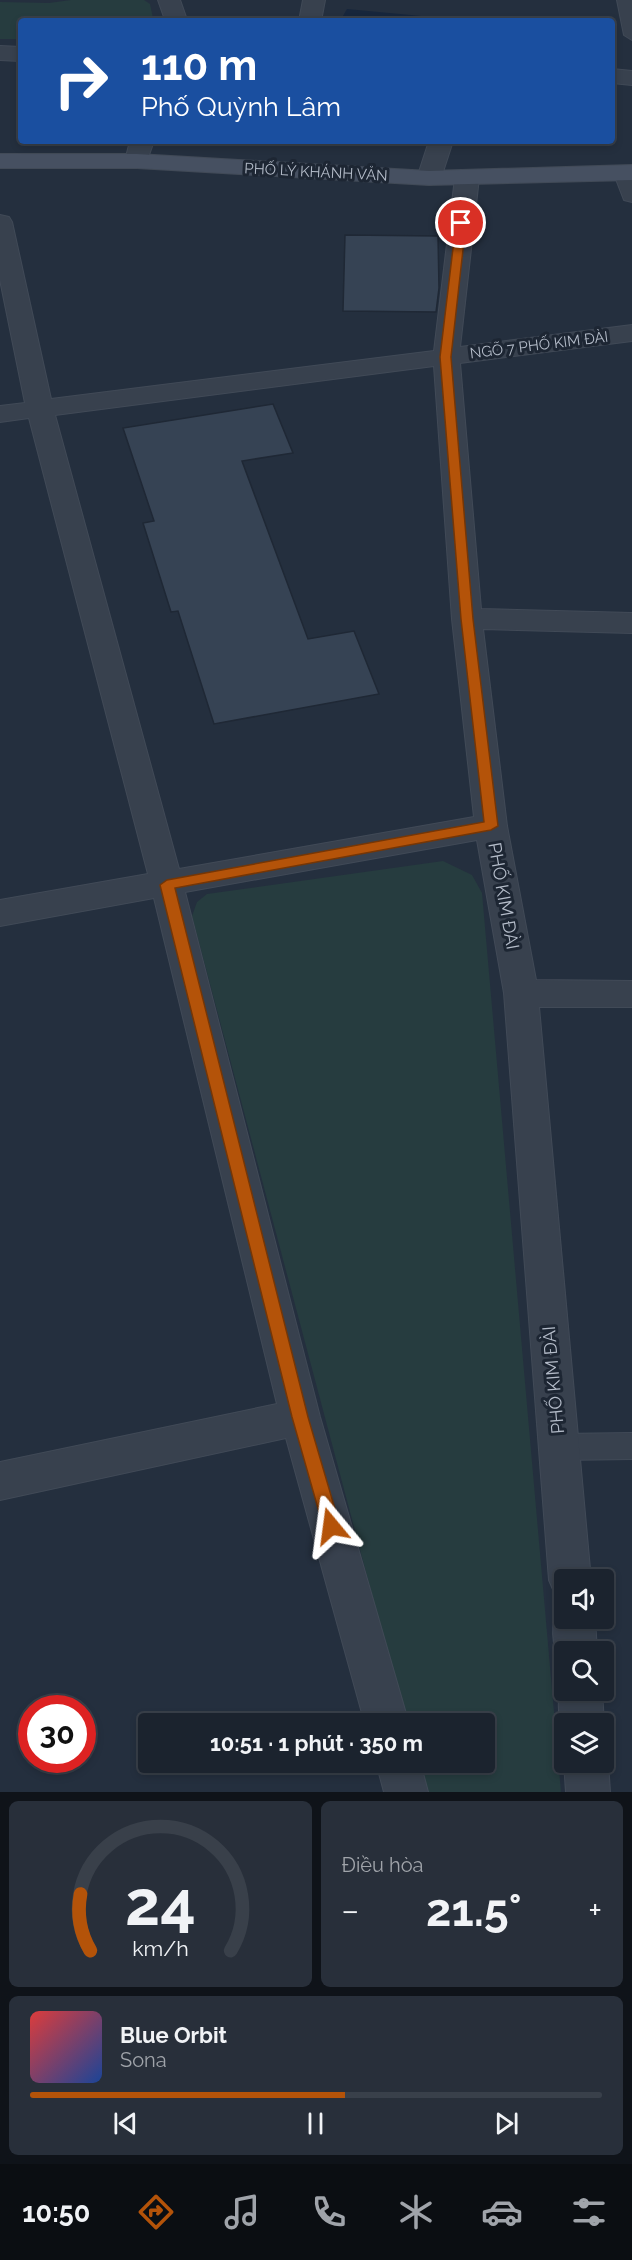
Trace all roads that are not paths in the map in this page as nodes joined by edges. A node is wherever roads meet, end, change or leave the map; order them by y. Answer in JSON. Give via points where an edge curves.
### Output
{"nodes":[{"id":1,"x":169,"y":0,"type":"edge"},
{"id":2,"x":314,"y":0,"type":"edge"},
{"id":3,"x":625,"y":0,"type":"edge"},
{"id":4,"x":175,"y":18,"type":"edge"},
{"id":5,"x":311,"y":18,"type":"edge"},
{"id":6,"x":632,"y":35,"type":"edge"},
{"id":7,"x":0,"y":53,"type":"edge"},
{"id":8,"x":18,"y":54,"type":"edge"},
{"id":9,"x":615,"y":76,"type":"edge"},
{"id":10,"x":632,"y":78,"type":"edge"},
{"id":11,"x":440,"y":144,"type":"edge"},
{"id":12,"x":140,"y":151,"type":"edge"},
{"id":13,"x":0,"y":161,"type":"edge"},
{"id":14,"x":429,"y":178,"type":"junction"},
{"id":15,"x":467,"y":178,"type":"junction"},
{"id":16,"x":630,"y":180,"type":"edge"},
{"id":17,"x":0,"y":222,"type":"edge"},
{"id":18,"x":632,"y":333,"type":"edge"},
{"id":19,"x":446,"y":357,"type":"junction"},
{"id":20,"x":40,"y":409,"type":"junction"},
{"id":21,"x":0,"y":414,"type":"edge"},
{"id":22,"x":467,"y":619,"type":"junction"},
{"id":23,"x":632,"y":622,"type":"edge"},
{"id":24,"x":491,"y":826,"type":"junction"},
{"id":25,"x":167,"y":885,"type":"junction"},
{"id":26,"x":0,"y":913,"type":"edge"},
{"id":27,"x":520,"y":993,"type":"junction"},
{"id":28,"x":632,"y":994,"type":"edge"},
{"id":29,"x":300,"y":1417,"type":"junction"},
{"id":30,"x":632,"y":1446,"type":"edge"},
{"id":31,"x":559,"y":1447,"type":"junction"},
{"id":32,"x":0,"y":1481,"type":"edge"},
{"id":33,"x":569,"y":1569,"type":"edge"},
{"id":34,"x":384,"y":1713,"type":"edge"},
{"id":35,"x":401,"y":1773,"type":"edge"},
{"id":36,"x":587,"y":1773,"type":"edge"},
{"id":37,"x":406,"y":1792,"type":"edge"},
{"id":38,"x":588,"y":1792,"type":"edge"}],
"edges":[{"from":1,"to":4,"type":"street"},
{"from":2,"to":5,"type":"street"},
{"from":3,"to":6,"type":"lane"},
{"from":7,"to":8,"type":"street"},
{"from":9,"to":10,"type":"street"},
{"from":11,"to":14,"type":"street"},
{"from":12,"to":13,"type":"street","name":"PHỐ LÝ KHÁNH VĂN"},
{"from":12,"to":14,"type":"street","name":"PHỐ LÝ KHÁNH VĂN"},
{"from":14,"to":15,"type":"street","name":"PHỐ LÝ KHÁNH VĂN"},
{"from":15,"to":16,"type":"street","name":"PHỐ LÝ KHÁNH VĂN"},
{"from":15,"to":19,"type":"street","name":"PHỐ KIM ĐÀI"},
{"from":17,"to":20,"type":"street"},
{"from":18,"to":19,"type":"street","name":"NGÕ 7 PHỐ KIM ĐÀI"},
{"from":19,"to":20,"type":"street","name":"NGÕ 7 PHỐ KIM ĐÀI"},
{"from":19,"to":22,"type":"street","name":"PHỐ KIM ĐÀI"},
{"from":20,"to":21,"type":"street","name":"NGÕ 7 PHỐ KIM ĐÀI"},
{"from":20,"to":25,"type":"street"},
{"from":22,"to":23,"type":"street"},
{"from":22,"to":24,"type":"street","name":"PHỐ KIM ĐÀI"},
{"from":24,"to":25,"type":"street"},
{"from":24,"to":27,"type":"street","name":"PHỐ KIM ĐÀI"},
{"from":25,"to":26,"type":"street"},
{"from":25,"to":29,"type":"street"},
{"from":27,"to":28,"type":"street"},
{"from":27,"to":31,"type":"street","name":"PHỐ KIM ĐÀI"},
{"from":29,"to":32,"type":"street"},
{"from":29,"to":34,"type":"street"},
{"from":30,"to":31,"type":"lane"},
{"from":31,"to":33,"type":"street","name":"PHỐ KIM ĐÀI"},
{"from":35,"to":37,"type":"street"},
{"from":36,"to":38,"type":"street"}]}
